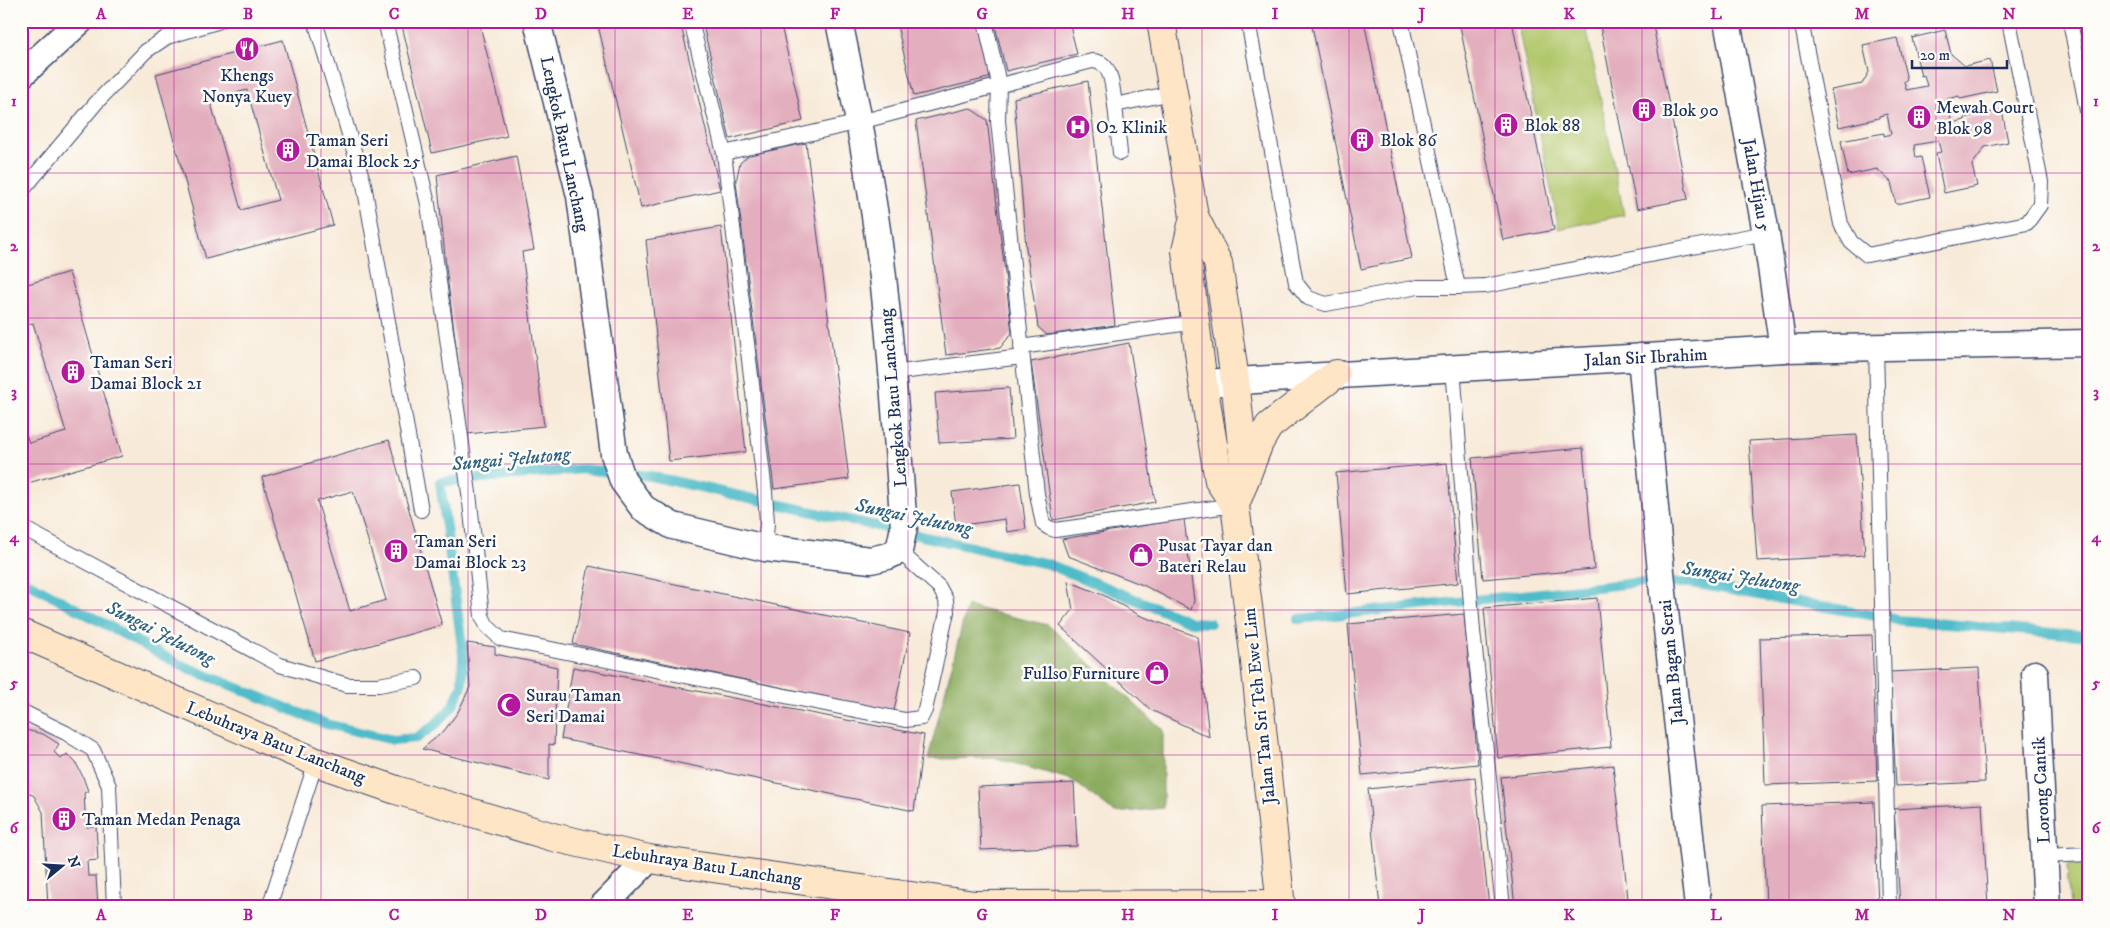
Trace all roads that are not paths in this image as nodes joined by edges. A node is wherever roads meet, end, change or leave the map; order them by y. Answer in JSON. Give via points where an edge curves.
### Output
{"nodes":[{"id":1,"x":80,"y":21,"type":"edge"},
{"id":2,"x":220,"y":21,"type":"edge"},
{"id":3,"x":315,"y":21,"type":"edge"},
{"id":4,"x":385,"y":21,"type":"edge"},
{"id":5,"x":537,"y":21,"type":"edge"},
{"id":6,"x":691,"y":21,"type":"edge"},
{"id":7,"x":839,"y":21,"type":"edge"},
{"id":8,"x":985,"y":21,"type":"edge"},
{"id":9,"x":1161,"y":21,"type":"edge"},
{"id":10,"x":1248,"y":21,"type":"edge"},
{"id":11,"x":1401,"y":21,"type":"edge"},
{"id":12,"x":1727,"y":21,"type":"edge"},
{"id":13,"x":1801,"y":21,"type":"edge"},
{"id":14,"x":2009,"y":21,"type":"edge"},
{"id":15,"x":2070,"y":21,"type":"edge"},
{"id":16,"x":21,"y":75,"type":"edge"},
{"id":17,"x":999,"y":84,"type":"junction"},
{"id":18,"x":1172,"y":93,"type":"junction"},
{"id":19,"x":1115,"y":105,"type":"junction"},
{"id":20,"x":860,"y":122,"type":"junction"},
{"id":21,"x":2089,"y":122,"type":"edge"},
{"id":22,"x":1120,"y":152,"type":"dead end"},
{"id":23,"x":724,"y":153,"type":"junction"},
{"id":24,"x":21,"y":192,"type":"edge"},
{"id":25,"x":1194,"y":216,"type":"junction"},
{"id":26,"x":1766,"y":233,"type":"junction"},
{"id":27,"x":1458,"y":287,"type":"junction"},
{"id":28,"x":1196,"y":322,"type":"junction"},
{"id":29,"x":2089,"y":342,"type":"edge"},
{"id":30,"x":1876,"y":346,"type":"junction"},
{"id":31,"x":1783,"y":349,"type":"junction"},
{"id":32,"x":1021,"y":352,"type":"junction"},
{"id":33,"x":1641,"y":357,"type":"junction"},
{"id":34,"x":1453,"y":367,"type":"junction"},
{"id":35,"x":892,"y":373,"type":"junction"},
{"id":36,"x":1336,"y":374,"type":"junction"},
{"id":37,"x":1235,"y":380,"type":"junction"},
{"id":38,"x":1203,"y":383,"type":"junction"},
{"id":39,"x":1246,"y":476,"type":"junction"},
{"id":40,"x":1235,"y":505,"type":"junction"},
{"id":41,"x":421,"y":510,"type":"dead end"},
{"id":42,"x":21,"y":528,"type":"edge"},
{"id":43,"x":766,"y":535,"type":"junction"},
{"id":44,"x":899,"y":551,"type":"junction"},
{"id":45,"x":21,"y":634,"type":"edge"},
{"id":46,"x":2035,"y":674,"type":"dead end"},
{"id":47,"x":416,"y":678,"type":"dead end"},
{"id":48,"x":21,"y":711,"type":"edge"},
{"id":49,"x":316,"y":762,"type":"junction"},
{"id":50,"x":2089,"y":854,"type":"edge"},
{"id":51,"x":2044,"y":856,"type":"junction"},
{"id":52,"x":649,"y":859,"type":"junction"},
{"id":53,"x":1281,"y":905,"type":"edge"},
{"id":54,"x":974,"y":906,"type":"edge"},
{"id":55,"x":114,"y":907,"type":"edge"},
{"id":56,"x":269,"y":907,"type":"edge"},
{"id":57,"x":602,"y":907,"type":"edge"},
{"id":58,"x":1503,"y":907,"type":"edge"},
{"id":59,"x":1698,"y":907,"type":"edge"},
{"id":60,"x":1889,"y":907,"type":"edge"},
{"id":61,"x":2047,"y":907,"type":"edge"}],
"edges":[{"from":1,"to":16,"type":"street"},
{"from":2,"to":24,"type":"lane","via":[[166,38],[146,51],[96,103]]},
{"from":3,"to":41,"type":"lane","via":[[364,184]]},
{"from":4,"to":44,"type":"lane","via":[[428,204],[469,493],[482,616],[487,626],[501,639],[905,720],[921,718],[947,612],[946,600],[939,587]]},
{"from":5,"to":43,"type":"street","name":"Lengkok Batu Lanchang","via":[[580,196],[614,454],[623,481],[643,508],[673,526]]},
{"from":6,"to":23,"type":"lane"},
{"from":7,"to":20,"type":"street","name":"Lengkok Batu Lanchang"},
{"from":8,"to":17,"type":"lane"},
{"from":9,"to":18,"type":"main road","name":"Jalan Tan Sri Teh Ewe Lim"},
{"from":10,"to":27,"type":"lane","via":[[1296,283],[1308,298],[1326,304],[1418,287]]},
{"from":11,"to":27,"type":"lane"},
{"from":12,"to":26,"type":"street","name":"Jalan Hijau 5"},
{"from":13,"to":14,"type":"lane","via":[[1841,224],[1851,242],[1867,255],[2027,223],[2040,205],[2041,182]]},
{"from":15,"to":21,"type":"lane"},
{"from":17,"to":19,"type":"lane","via":[[1099,61],[1109,72]]},
{"from":17,"to":20,"type":"lane"},
{"from":17,"to":32,"type":"lane","via":[[998,121]]},
{"from":18,"to":19,"type":"lane"},
{"from":18,"to":25,"type":"main road","name":"Jalan Tan Sri Teh Ewe Lim"},
{"from":19,"to":22,"type":"lane"},
{"from":20,"to":23,"type":"lane"},
{"from":20,"to":35,"type":"street","name":"Lengkok Batu Lanchang","via":[[878,237]]},
{"from":23,"to":43,"type":"lane","via":[[765,492]]},
{"from":25,"to":28,"type":"main road","name":"Jalan Tan Sri Teh Ewe Lim","via":[[1186,252]]},
{"from":25,"to":37,"type":"main road","name":"Jalan Tan Sri Teh Ewe Lim","via":[[1218,262]]},
{"from":26,"to":27,"type":"lane","via":[[1485,286]]},
{"from":26,"to":31,"type":"street","name":"Jalan Hijau 5"},
{"from":28,"to":32,"type":"lane"},
{"from":28,"to":38,"type":"main road","name":"Jalan Tan Sri Teh Ewe Lim"},
{"from":29,"to":30,"type":"street","name":"Jalan Sir Ibrahim"},
{"from":30,"to":31,"type":"street","name":"Jalan Sir Ibrahim"},
{"from":30,"to":60,"type":"lane"},
{"from":31,"to":33,"type":"street","name":"Jalan Sir Ibrahim"},
{"from":32,"to":35,"type":"lane"},
{"from":32,"to":40,"type":"lane","via":[[1040,517],[1048,528],[1056,530]]},
{"from":33,"to":34,"type":"street","name":"Jalan Sir Ibrahim"},
{"from":33,"to":59,"type":"street","name":"Jalan Bagan Serai"},
{"from":34,"to":36,"type":"street","name":"Jalan Sir Ibrahim"},
{"from":34,"to":58,"type":"lane","via":[[1473,631]]},
{"from":35,"to":44,"type":"street","name":"Lengkok Batu Lanchang","via":[[904,527]]},
{"from":36,"to":37,"type":"street","name":"Jalan Sir Ibrahim"},
{"from":36,"to":39,"type":"main road","via":[[1269,426]]},
{"from":37,"to":38,"type":"street","name":"Jalan Sir Ibrahim"},
{"from":37,"to":39,"type":"main road","name":"Jalan Tan Sri Teh Ewe Lim"},
{"from":38,"to":40,"type":"main road","name":"Jalan Tan Sri Teh Ewe Lim","via":[[1219,481]]},
{"from":39,"to":40,"type":"main road","name":"Jalan Tan Sri Teh Ewe Lim"},
{"from":40,"to":53,"type":"main road","name":"Jalan Tan Sri Teh Ewe Lim"},
{"from":42,"to":47,"type":"lane","via":[[280,665],[347,685],[379,685]]},
{"from":43,"to":44,"type":"street","name":"Lengkok Batu Lanchang","via":[[871,560]]},
{"from":45,"to":49,"type":"main road","name":"Lebuhraya Batu Lanchang"},
{"from":46,"to":51,"type":"street","name":"Lorong Cantik"},
{"from":48,"to":55,"type":"lane","via":[[93,750],[109,786]]},
{"from":49,"to":52,"type":"main road","name":"Lebuhraya Batu Lanchang","via":[[396,790],[553,837]]},
{"from":49,"to":56,"type":"lane"},
{"from":50,"to":51,"type":"lane"},
{"from":51,"to":61,"type":"street","name":"Lorong Cantik"},
{"from":52,"to":54,"type":"main road","name":"Lebuhraya Batu Lanchang"},
{"from":52,"to":57,"type":"street"},
{"from":53,"to":54,"type":"main road","name":"Lebuhraya Batu Lanchang"}]}
